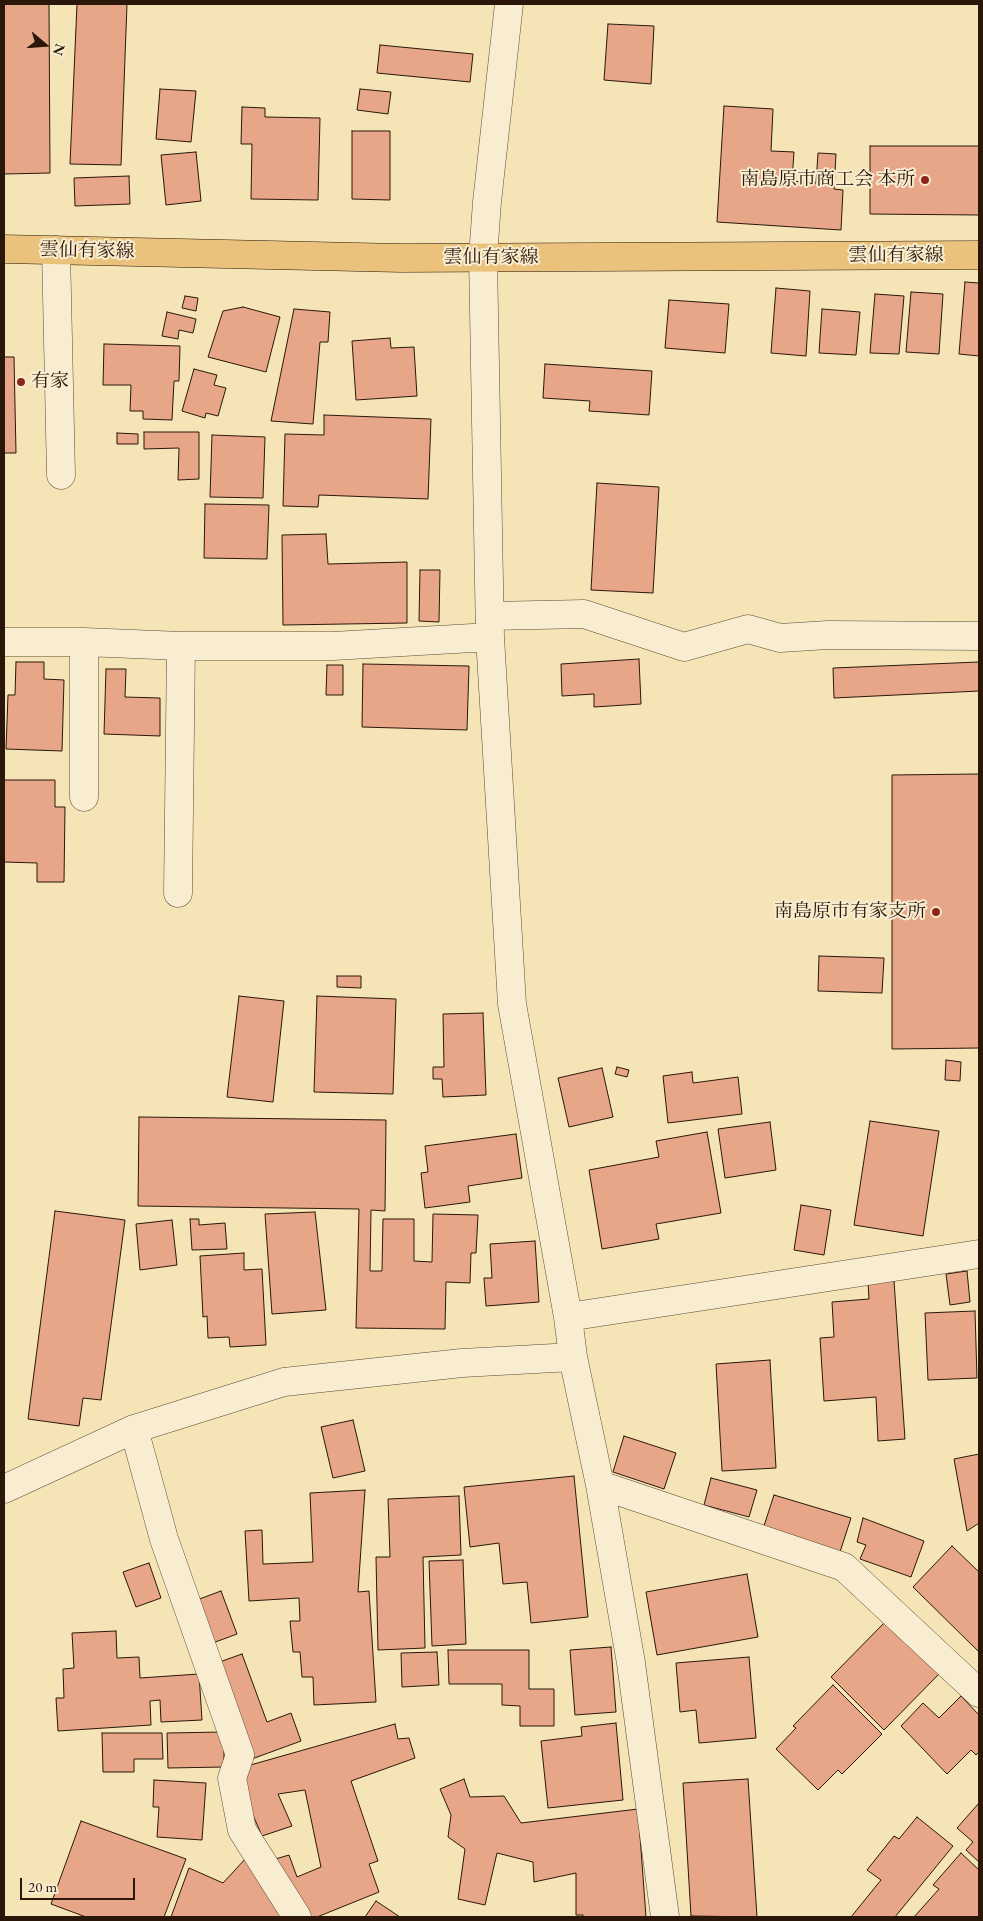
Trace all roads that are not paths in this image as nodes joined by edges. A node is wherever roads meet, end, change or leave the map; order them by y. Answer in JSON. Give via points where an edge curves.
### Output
{"nodes":[{"id":1,"x":509,"y":4,"type":"edge"},
{"id":2,"x":4,"y":249,"type":"edge"},
{"id":3,"x":56,"y":250,"type":"junction"},
{"id":4,"x":979,"y":255,"type":"edge"},
{"id":5,"x":483,"y":258,"type":"junction"},
{"id":6,"x":61,"y":475,"type":"dead end"},
{"id":7,"x":490,"y":626,"type":"junction"},
{"id":8,"x":979,"y":636,"type":"edge"},
{"id":9,"x":4,"y":642,"type":"edge"},
{"id":10,"x":84,"y":642,"type":"junction"},
{"id":11,"x":181,"y":646,"type":"junction"},
{"id":12,"x":84,"y":797,"type":"dead end"},
{"id":13,"x":178,"y":893,"type":"dead end"},
{"id":14,"x":979,"y":1254,"type":"edge"},
{"id":15,"x":568,"y":1317,"type":"junction"},
{"id":16,"x":573,"y":1357,"type":"junction"},
{"id":17,"x":134,"y":1429,"type":"junction"},
{"id":18,"x":600,"y":1485,"type":"junction"},
{"id":19,"x":4,"y":1489,"type":"edge"},
{"id":20,"x":979,"y":1694,"type":"edge"},
{"id":21,"x":297,"y":1917,"type":"edge"},
{"id":22,"x":665,"y":1917,"type":"edge"}],
"edges":[{"from":1,"to":5,"type":"street"},
{"from":2,"to":3,"type":"main road","name":"雲仙有家線"},
{"from":3,"to":5,"type":"main road","name":"雲仙有家線"},
{"from":3,"to":6,"type":"street"},
{"from":4,"to":5,"type":"main road","name":"雲仙有家線"},
{"from":5,"to":7,"type":"street"},
{"from":7,"to":8,"type":"street","via":[[584,614],[684,647],[748,629],[780,638],[828,635]]},
{"from":7,"to":11,"type":"street","via":[[333,646]]},
{"from":7,"to":15,"type":"street","via":[[512,1004]]},
{"from":9,"to":10,"type":"street"},
{"from":10,"to":11,"type":"street"},
{"from":10,"to":12,"type":"street"},
{"from":11,"to":13,"type":"street"},
{"from":14,"to":15,"type":"street"},
{"from":15,"to":16,"type":"street"},
{"from":16,"to":17,"type":"street","via":[[462,1363],[284,1382]]},
{"from":16,"to":18,"type":"street"},
{"from":17,"to":19,"type":"street"},
{"from":17,"to":21,"type":"street","via":[[164,1539],[240,1755],[232,1778],[242,1830]]},
{"from":18,"to":20,"type":"street","via":[[844,1567]]},
{"from":18,"to":22,"type":"street","via":[[631,1663]]}]}
